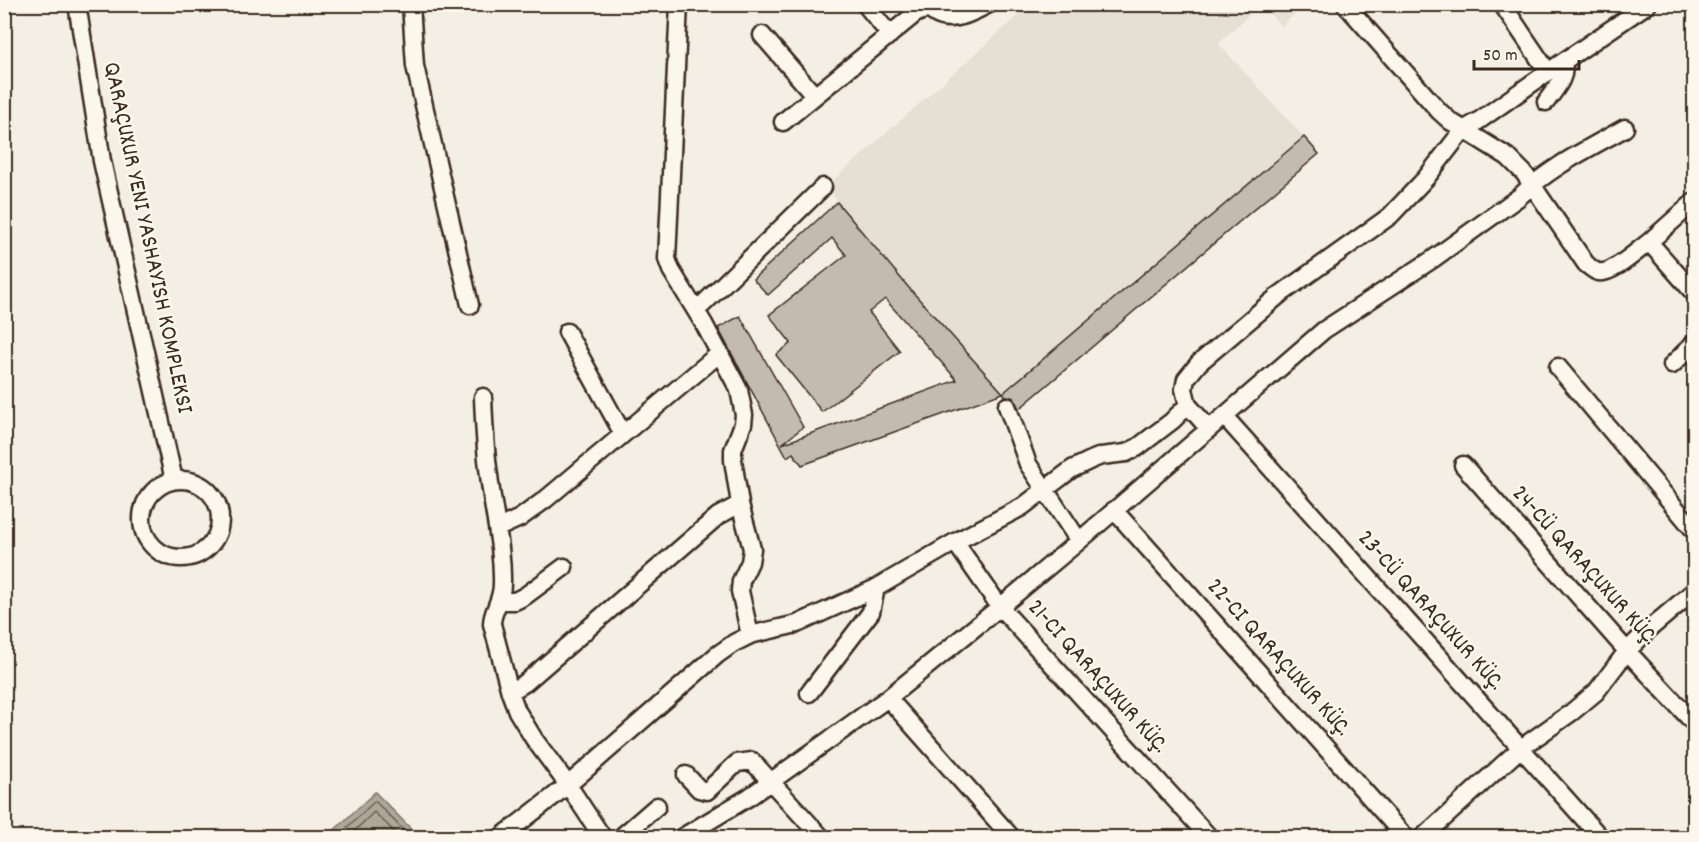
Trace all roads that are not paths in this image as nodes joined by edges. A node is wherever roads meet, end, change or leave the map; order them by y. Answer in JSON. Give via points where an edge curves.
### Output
{"nodes":[{"id":1,"x":77,"y":4,"type":"edge"},
{"id":2,"x":411,"y":4,"type":"edge"},
{"id":3,"x":679,"y":4,"type":"edge"},
{"id":4,"x":865,"y":4,"type":"edge"},
{"id":5,"x":989,"y":4,"type":"edge"},
{"id":6,"x":1345,"y":4,"type":"edge"},
{"id":7,"x":1502,"y":4,"type":"edge"},
{"id":8,"x":1647,"y":5,"type":"edge"},
{"id":9,"x":965,"y":10,"type":"edge"},
{"id":10,"x":762,"y":35,"type":"dead end"},
{"id":11,"x":890,"y":35,"type":"junction"},
{"id":12,"x":1563,"y":62,"type":"junction"},
{"id":13,"x":1548,"y":72,"type":"junction"},
{"id":14,"x":814,"y":96,"type":"junction"},
{"id":15,"x":1546,"y":102,"type":"dead end"},
{"id":16,"x":783,"y":123,"type":"dead end"},
{"id":17,"x":1625,"y":128,"type":"dead end"},
{"id":18,"x":1463,"y":130,"type":"junction"},
{"id":19,"x":1532,"y":184,"type":"junction"},
{"id":20,"x":823,"y":187,"type":"dead end"},
{"id":21,"x":1695,"y":202,"type":"edge"},
{"id":22,"x":1650,"y":242,"type":"junction"},
{"id":23,"x":1695,"y":293,"type":"edge"},
{"id":24,"x":470,"y":305,"type":"dead end"},
{"id":25,"x":696,"y":310,"type":"junction"},
{"id":26,"x":567,"y":332,"type":"dead end"},
{"id":27,"x":1695,"y":343,"type":"edge"},
{"id":28,"x":720,"y":352,"type":"junction"},
{"id":29,"x":1672,"y":365,"type":"dead end"},
{"id":30,"x":1558,"y":367,"type":"dead end"},
{"id":31,"x":483,"y":397,"type":"dead end"},
{"id":32,"x":1188,"y":405,"type":"junction"},
{"id":33,"x":1007,"y":406,"type":"dead end"},
{"id":34,"x":1224,"y":416,"type":"junction"},
{"id":35,"x":1209,"y":429,"type":"junction"},
{"id":36,"x":623,"y":434,"type":"junction"},
{"id":37,"x":1463,"y":465,"type":"dead end"},
{"id":38,"x":174,"y":480,"type":"junction"},
{"id":39,"x":1045,"y":491,"type":"junction"},
{"id":40,"x":740,"y":504,"type":"junction"},
{"id":41,"x":1114,"y":510,"type":"junction"},
{"id":42,"x":498,"y":528,"type":"junction"},
{"id":43,"x":1695,"y":530,"type":"edge"},
{"id":44,"x":1079,"y":541,"type":"junction"},
{"id":45,"x":955,"y":542,"type":"junction"},
{"id":46,"x":564,"y":567,"type":"dead end"},
{"id":47,"x":876,"y":588,"type":"junction"},
{"id":48,"x":1695,"y":591,"type":"edge"},
{"id":49,"x":500,"y":601,"type":"junction"},
{"id":50,"x":1000,"y":607,"type":"junction"},
{"id":51,"x":750,"y":635,"type":"junction"},
{"id":52,"x":1627,"y":651,"type":"junction"},
{"id":53,"x":510,"y":692,"type":"junction"},
{"id":54,"x":809,"y":693,"type":"dead end"},
{"id":55,"x":888,"y":698,"type":"junction"},
{"id":56,"x":1695,"y":723,"type":"edge"},
{"id":57,"x":1521,"y":748,"type":"junction"},
{"id":58,"x":686,"y":775,"type":"dead end"},
{"id":59,"x":771,"y":781,"type":"junction"},
{"id":60,"x":568,"y":785,"type":"junction"},
{"id":61,"x":657,"y":806,"type":"dead end"},
{"id":62,"x":500,"y":837,"type":"edge"},
{"id":63,"x":603,"y":837,"type":"edge"},
{"id":64,"x":620,"y":837,"type":"edge"},
{"id":65,"x":681,"y":837,"type":"edge"},
{"id":66,"x":822,"y":837,"type":"edge"},
{"id":67,"x":1012,"y":837,"type":"edge"},
{"id":68,"x":1210,"y":837,"type":"edge"},
{"id":69,"x":1406,"y":837,"type":"edge"},
{"id":70,"x":1422,"y":837,"type":"edge"},
{"id":71,"x":1601,"y":837,"type":"edge"}],
"edges":[{"from":1,"to":38,"type":"street","name":"QARAÇUXUR YENI YASHAYISH KOMPLEKSI","via":[[102,161]]},
{"from":2,"to":24,"type":"street","via":[[415,66]]},
{"from":3,"to":25,"type":"street","via":[[667,259]]},
{"from":4,"to":11,"type":"street"},
{"from":5,"to":9,"type":"street"},
{"from":6,"to":18,"type":"street","via":[[1439,111]]},
{"from":7,"to":13,"type":"street"},
{"from":8,"to":12,"type":"street"},
{"from":9,"to":11,"type":"street","via":[[952,18],[924,9]]},
{"from":10,"to":14,"type":"street"},
{"from":11,"to":14,"type":"street"},
{"from":12,"to":13,"type":"street"},
{"from":12,"to":15,"type":"street","via":[[1563,78]]},
{"from":13,"to":18,"type":"street"},
{"from":14,"to":16,"type":"street"},
{"from":17,"to":19,"type":"street"},
{"from":18,"to":19,"type":"street","via":[[1508,157]]},
{"from":18,"to":32,"type":"street","via":[[1390,216],[1278,296],[1199,363],[1186,379]]},
{"from":19,"to":22,"type":"street","via":[[1593,269],[1600,272],[1613,268]]},
{"from":19,"to":34,"type":"street","via":[[1433,259],[1324,330]]},
{"from":20,"to":25,"type":"street"},
{"from":21,"to":22,"type":"street"},
{"from":22,"to":23,"type":"street"},
{"from":25,"to":28,"type":"street"},
{"from":26,"to":36,"type":"street"},
{"from":27,"to":29,"type":"street"},
{"from":28,"to":36,"type":"street"},
{"from":28,"to":40,"type":"street","via":[[739,390],[744,415],[733,450]]},
{"from":30,"to":43,"type":"street"},
{"from":31,"to":42,"type":"street","via":[[489,476]]},
{"from":32,"to":35,"type":"street"},
{"from":32,"to":39,"type":"street","via":[[1138,447],[1091,460],[1072,469]]},
{"from":33,"to":39,"type":"street","via":[[1028,464]]},
{"from":34,"to":35,"type":"street"},
{"from":34,"to":57,"type":"street","name":"23-CÜ QARAÇUXUR KÜÇ."},
{"from":35,"to":41,"type":"street"},
{"from":36,"to":42,"type":"street","via":[[531,511]]},
{"from":37,"to":52,"type":"street","name":"24-CÜ QARAÇUXUR KÜÇ."},
{"from":38,"to":38,"type":"street","via":[[148,498],[143,508],[143,529],[154,548],[174,558],[186,558],[203,551],[216,537],[219,511],[208,490],[192,482]]},
{"from":39,"to":44,"type":"street"},
{"from":39,"to":45,"type":"street"},
{"from":40,"to":51,"type":"street","via":[[752,549],[740,591]]},
{"from":40,"to":53,"type":"street","via":[[718,516]]},
{"from":41,"to":44,"type":"street"},
{"from":41,"to":69,"type":"street","name":"22-CI QARAÇUXUR KÜÇ."},
{"from":42,"to":49,"type":"street"},
{"from":44,"to":50,"type":"street"},
{"from":45,"to":47,"type":"street"},
{"from":45,"to":50,"type":"street","name":"21-CI QARAÇUXUR KÜÇ."},
{"from":46,"to":49,"type":"street","via":[[525,596]]},
{"from":47,"to":51,"type":"street","via":[[797,624]]},
{"from":47,"to":54,"type":"street","via":[[871,612]]},
{"from":48,"to":52,"type":"street"},
{"from":49,"to":53,"type":"street","via":[[492,624]]},
{"from":50,"to":55,"type":"street"},
{"from":50,"to":68,"type":"street","name":"21-CI QARAÇUXUR KÜÇ."},
{"from":51,"to":60,"type":"street","via":[[717,655]]},
{"from":52,"to":56,"type":"street","name":"24-CÜ QARAÇUXUR KÜÇ."},
{"from":52,"to":57,"type":"street","via":[[1596,692]]},
{"from":53,"to":60,"type":"street","via":[[534,739]]},
{"from":55,"to":59,"type":"street"},
{"from":55,"to":67,"type":"street"},
{"from":57,"to":70,"type":"street"},
{"from":57,"to":71,"type":"street","name":"23-CÜ QARAÇUXUR KÜÇ."},
{"from":58,"to":59,"type":"street","via":[[699,789],[707,791],[736,763],[752,761]]},
{"from":59,"to":65,"type":"street"},
{"from":59,"to":66,"type":"street"},
{"from":60,"to":62,"type":"street"},
{"from":60,"to":63,"type":"street"},
{"from":61,"to":64,"type":"street"}]}
